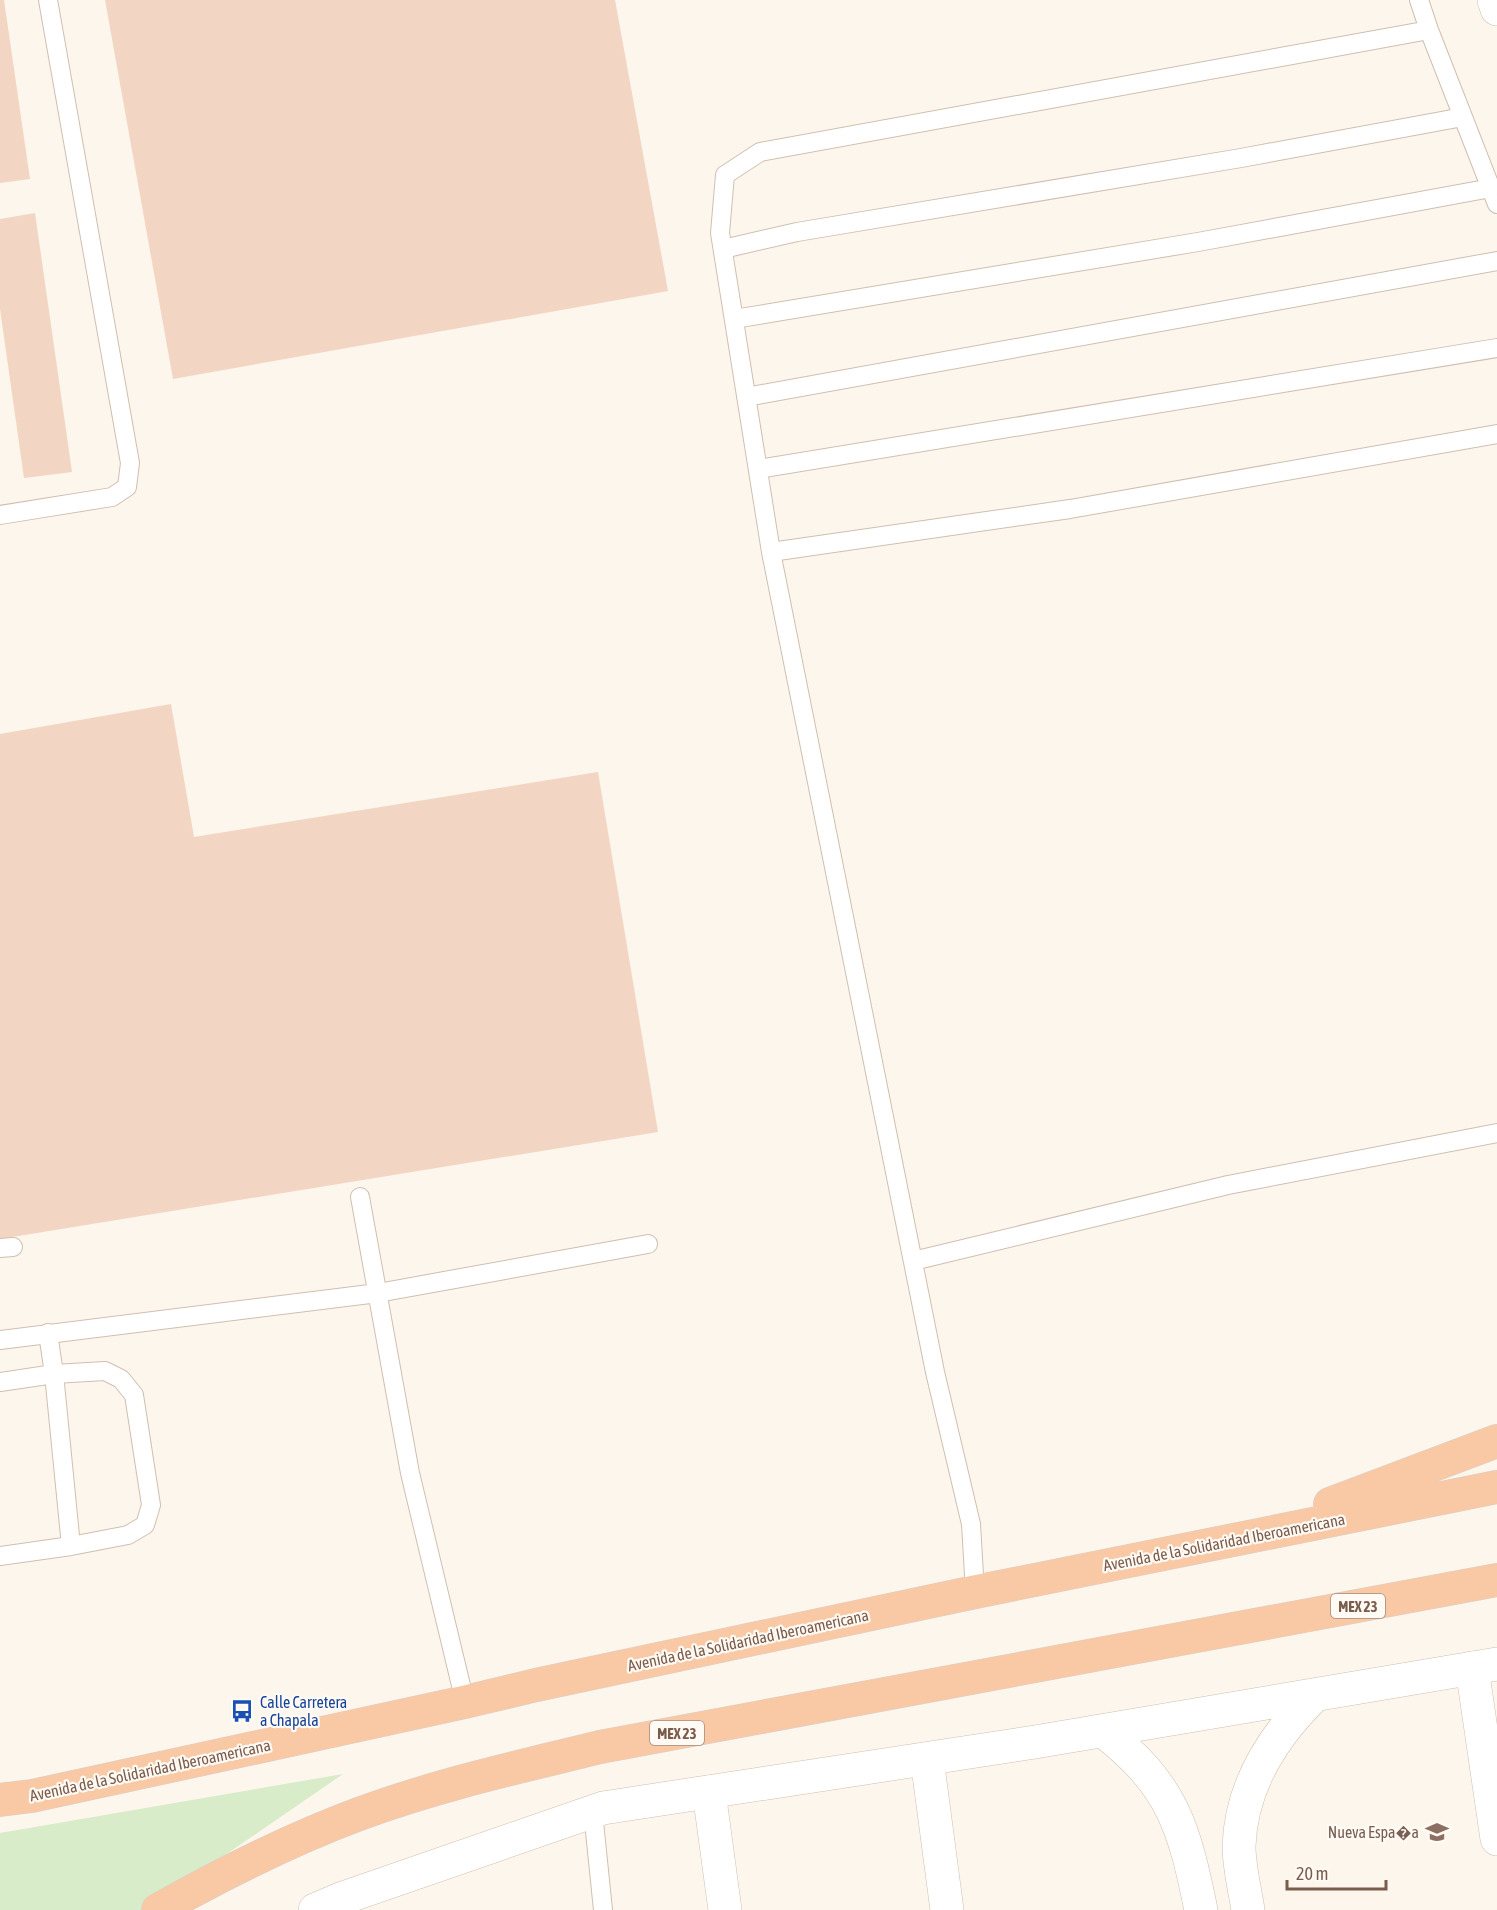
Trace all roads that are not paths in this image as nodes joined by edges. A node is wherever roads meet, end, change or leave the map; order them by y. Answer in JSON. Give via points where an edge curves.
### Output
{"nodes":[{"id":1,"x":48,"y":0,"type":"edge"},
{"id":2,"x":1419,"y":0,"type":"edge"},
{"id":3,"x":1494,"y":0,"type":"edge"},
{"id":4,"x":1497,"y":9,"type":"edge"},
{"id":5,"x":1429,"y":30,"type":"junction"},
{"id":6,"x":1463,"y":117,"type":"junction"},
{"id":7,"x":1494,"y":196,"type":"edge"},
{"id":8,"x":723,"y":249,"type":"junction"},
{"id":9,"x":1497,"y":261,"type":"edge"},
{"id":10,"x":734,"y":319,"type":"junction"},
{"id":11,"x":1497,"y":348,"type":"edge"},
{"id":12,"x":746,"y":397,"type":"junction"},
{"id":13,"x":1497,"y":434,"type":"edge"},
{"id":14,"x":758,"y":469,"type":"junction"},
{"id":15,"x":0,"y":515,"type":"edge"},
{"id":16,"x":771,"y":552,"type":"junction"},
{"id":17,"x":1497,"y":1133,"type":"edge"},
{"id":18,"x":360,"y":1197,"type":"dead end"},
{"id":19,"x":648,"y":1244,"type":"dead end"},
{"id":20,"x":913,"y":1261,"type":"junction"},
{"id":21,"x":378,"y":1293,"type":"junction"},
{"id":22,"x":48,"y":1334,"type":"junction"},
{"id":23,"x":0,"y":1340,"type":"edge"},
{"id":24,"x":54,"y":1374,"type":"junction"},
{"id":25,"x":0,"y":1382,"type":"edge"},
{"id":26,"x":1497,"y":1442,"type":"edge"},
{"id":27,"x":1497,"y":1487,"type":"edge"},
{"id":28,"x":1237,"y":1539,"type":"junction"},
{"id":29,"x":71,"y":1546,"type":"junction"},
{"id":30,"x":0,"y":1556,"type":"edge"},
{"id":31,"x":1497,"y":1580,"type":"edge"},
{"id":32,"x":975,"y":1592,"type":"junction"},
{"id":33,"x":1484,"y":1666,"type":"edge"},
{"id":34,"x":1315,"y":1695,"type":"junction"},
{"id":35,"x":465,"y":1702,"type":"junction"},
{"id":36,"x":1103,"y":1731,"type":"junction"},
{"id":37,"x":927,"y":1759,"type":"junction"},
{"id":38,"x":709,"y":1792,"type":"junction"},
{"id":39,"x":0,"y":1800,"type":"edge"},
{"id":40,"x":593,"y":1812,"type":"junction"},
{"id":41,"x":1497,"y":1839,"type":"edge"},
{"id":42,"x":158,"y":1910,"type":"edge"},
{"id":43,"x":315,"y":1910,"type":"edge"},
{"id":44,"x":603,"y":1910,"type":"edge"},
{"id":45,"x":724,"y":1910,"type":"edge"},
{"id":46,"x":947,"y":1910,"type":"edge"},
{"id":47,"x":1201,"y":1910,"type":"edge"},
{"id":48,"x":1248,"y":1910,"type":"edge"}],
"edges":[{"from":1,"to":15,"type":"lane","via":[[130,474],[127,486],[112,497]]},
{"from":2,"to":5,"type":"lane"},
{"from":3,"to":4,"type":"street"},
{"from":5,"to":6,"type":"lane"},
{"from":5,"to":8,"type":"lane","via":[[760,152],[725,175],[720,233]]},
{"from":6,"to":7,"type":"lane"},
{"from":6,"to":8,"type":"lane","via":[[797,232]]},
{"from":7,"to":10,"type":"lane"},
{"from":8,"to":10,"type":"lane"},
{"from":9,"to":12,"type":"lane"},
{"from":10,"to":12,"type":"lane"},
{"from":11,"to":14,"type":"lane"},
{"from":12,"to":14,"type":"lane"},
{"from":13,"to":16,"type":"lane","via":[[1070,509]]},
{"from":14,"to":16,"type":"lane"},
{"from":16,"to":20,"type":"lane"},
{"from":17,"to":20,"type":"lane","via":[[1228,1185]]},
{"from":18,"to":21,"type":"lane"},
{"from":19,"to":21,"type":"lane"},
{"from":20,"to":32,"type":"lane","via":[[971,1524]]},
{"from":21,"to":22,"type":"lane"},
{"from":21,"to":35,"type":"lane","via":[[410,1473]]},
{"from":22,"to":23,"type":"lane"},
{"from":22,"to":24,"type":"lane"},
{"from":24,"to":25,"type":"lane"},
{"from":24,"to":29,"type":"lane"},
{"from":24,"to":29,"type":"lane","via":[[105,1371],[120,1379],[134,1395],[152,1505],[145,1525],[128,1535]]},
{"from":26,"to":28,"type":"highway"},
{"from":27,"to":28,"type":"highway","name":"Avenida de la Solidaridad Iberoamericana"},
{"from":28,"to":32,"type":"highway","name":"Avenida de la Solidaridad Iberoamericana"},
{"from":29,"to":30,"type":"lane"},
{"from":31,"to":42,"type":"highway","number":"MEX 23","via":[[600,1747],[487,1775],[359,1814],[242,1865]]},
{"from":32,"to":35,"type":"highway","name":"Avenida de la Solidaridad Iberoamericana"},
{"from":33,"to":34,"type":"street"},
{"from":33,"to":41,"type":"street"},
{"from":34,"to":36,"type":"street"},
{"from":34,"to":48,"type":"street","via":[[1274,1741],[1249,1794],[1239,1848]]},
{"from":35,"to":39,"type":"highway","name":"Avenida de la Solidaridad Iberoamericana"},
{"from":36,"to":37,"type":"street"},
{"from":36,"to":47,"type":"street","via":[[1144,1766],[1174,1812],[1184,1837]]},
{"from":37,"to":38,"type":"street"},
{"from":37,"to":46,"type":"street"},
{"from":38,"to":40,"type":"street"},
{"from":38,"to":45,"type":"street"},
{"from":40,"to":43,"type":"street"},
{"from":40,"to":44,"type":"lane"}]}
